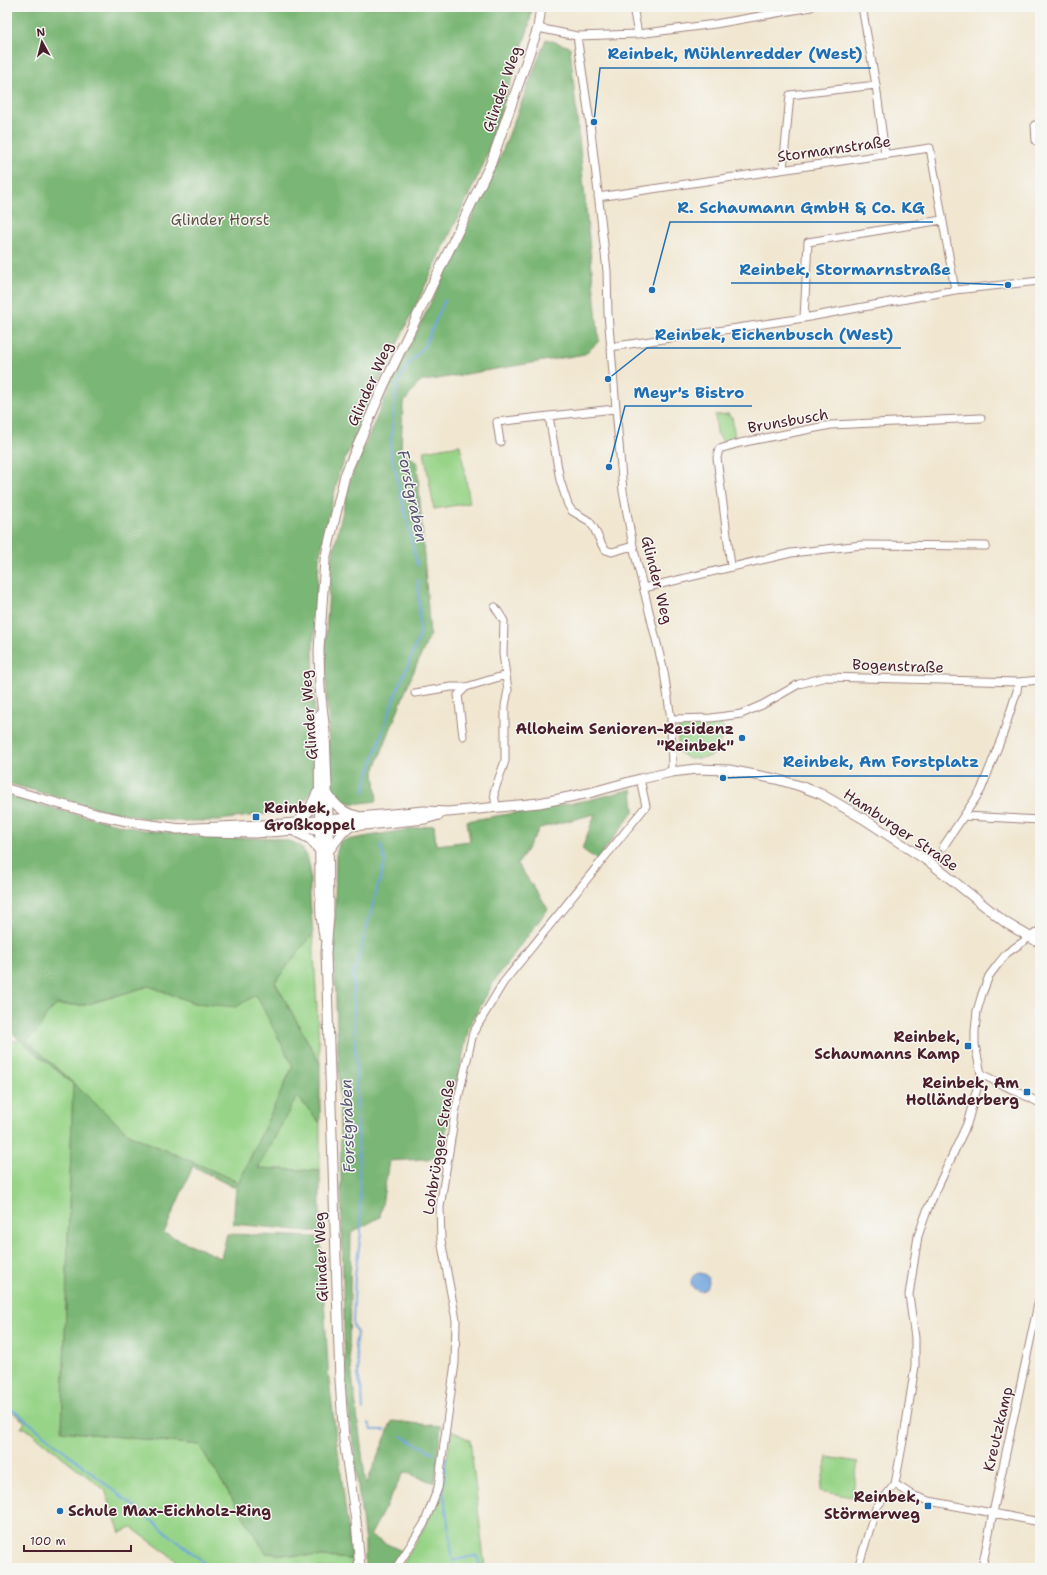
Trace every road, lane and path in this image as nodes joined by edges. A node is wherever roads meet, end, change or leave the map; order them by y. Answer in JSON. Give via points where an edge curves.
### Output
{"nodes":[{"id":1,"x":541,"y":7,"type":"edge"},
{"id":2,"x":633,"y":7,"type":"edge"},
{"id":3,"x":812,"y":7,"type":"edge"},
{"id":4,"x":862,"y":7,"type":"edge"},
{"id":5,"x":781,"y":10,"type":"edge"},
{"id":6,"x":538,"y":28,"type":"junction"},
{"id":7,"x":638,"y":34,"type":"junction"},
{"id":8,"x":577,"y":36,"type":"junction"},
{"id":9,"x":876,"y":85,"type":"junction"},
{"id":10,"x":1040,"y":124,"type":"edge"},
{"id":11,"x":1036,"y":141,"type":"dead end"},
{"id":12,"x":885,"y":154,"type":"junction"},
{"id":13,"x":783,"y":169,"type":"junction"},
{"id":14,"x":598,"y":197,"type":"junction"},
{"id":15,"x":942,"y":220,"type":"junction"},
{"id":16,"x":1040,"y":281,"type":"edge"},
{"id":17,"x":955,"y":290,"type":"junction"},
{"id":18,"x":804,"y":318,"type":"junction"},
{"id":19,"x":610,"y":348,"type":"junction"},
{"id":20,"x":615,"y":409,"type":"junction"},
{"id":21,"x":549,"y":416,"type":"junction"},
{"id":22,"x":981,"y":418,"type":"dead end"},
{"id":23,"x":500,"y":442,"type":"dead end"},
{"id":24,"x":633,"y":546,"type":"junction"},
{"id":25,"x":986,"y":546,"type":"dead end"},
{"id":26,"x":731,"y":566,"type":"junction"},
{"id":27,"x":644,"y":588,"type":"junction"},
{"id":28,"x":495,"y":607,"type":"dead end"},
{"id":29,"x":506,"y":675,"type":"junction"},
{"id":30,"x":1040,"y":680,"type":"edge"},
{"id":31,"x":1018,"y":682,"type":"junction"},
{"id":32,"x":466,"y":687,"type":"junction"},
{"id":33,"x":415,"y":692,"type":"dead end"},
{"id":34,"x":671,"y":719,"type":"junction"},
{"id":35,"x":463,"y":736,"type":"dead end"},
{"id":36,"x":672,"y":772,"type":"junction"},
{"id":37,"x":640,"y":779,"type":"junction"},
{"id":38,"x":7,"y":789,"type":"edge"},
{"id":39,"x":323,"y":791,"type":"junction"},
{"id":40,"x":496,"y":807,"type":"junction"},
{"id":41,"x":448,"y":812,"type":"junction"},
{"id":42,"x":964,"y":816,"type":"junction"},
{"id":43,"x":364,"y":817,"type":"junction"},
{"id":44,"x":1040,"y":820,"type":"edge"},
{"id":45,"x":323,"y":824,"type":"junction"},
{"id":46,"x":295,"y":826,"type":"junction"},
{"id":47,"x":351,"y":826,"type":"junction"},
{"id":48,"x":943,"y":847,"type":"dead end"},
{"id":49,"x":323,"y":851,"type":"junction"},
{"id":50,"x":1040,"y":930,"type":"edge"},
{"id":51,"x":1028,"y":938,"type":"junction"},
{"id":52,"x":1040,"y":943,"type":"edge"},
{"id":53,"x":981,"y":1074,"type":"junction"},
{"id":54,"x":1040,"y":1103,"type":"edge"},
{"id":55,"x":1040,"y":1295,"type":"edge"},
{"id":56,"x":895,"y":1484,"type":"junction"},
{"id":57,"x":993,"y":1513,"type":"junction"},
{"id":58,"x":1040,"y":1522,"type":"edge"},
{"id":59,"x":360,"y":1564,"type":"edge"},
{"id":60,"x":396,"y":1568,"type":"edge"},
{"id":61,"x":858,"y":1568,"type":"edge"},
{"id":62,"x":982,"y":1568,"type":"edge"}],
"edges":[{"from":1,"to":6,"type":"main road","name":"Glinder Weg"},
{"from":2,"to":7,"type":"street"},
{"from":3,"to":5,"type":"street"},
{"from":4,"to":9,"type":"street"},
{"from":5,"to":7,"type":"street","via":[[715,24]]},
{"from":6,"to":8,"type":"street"},
{"from":6,"to":39,"type":"main road","name":"Glinder Weg","via":[[491,163],[384,384],[345,475],[325,560],[319,650],[318,733]]},
{"from":7,"to":8,"type":"street"},
{"from":8,"to":14,"type":"street","name":"Glinder Weg"},
{"from":9,"to":12,"type":"street"},
{"from":9,"to":13,"type":"street","via":[[790,96]]},
{"from":10,"to":11,"type":"street","via":[[1034,125]]},
{"from":12,"to":13,"type":"street","name":"Stormarnstraße"},
{"from":12,"to":15,"type":"street","name":"Stormarnstraße","via":[[930,148]]},
{"from":13,"to":14,"type":"street","name":"Stormarnstraße"},
{"from":14,"to":19,"type":"street","name":"Glinder Weg","via":[[607,271]]},
{"from":15,"to":17,"type":"street","name":"Stormarnstraße"},
{"from":15,"to":18,"type":"street","via":[[808,242]]},
{"from":16,"to":17,"type":"street"},
{"from":17,"to":18,"type":"street"},
{"from":18,"to":19,"type":"street"},
{"from":19,"to":20,"type":"street","name":"Glinder Weg"},
{"from":20,"to":21,"type":"street"},
{"from":20,"to":24,"type":"street","name":"Glinder Weg","via":[[623,491]]},
{"from":21,"to":23,"type":"street","via":[[497,422]]},
{"from":21,"to":24,"type":"street","via":[[560,480],[568,506],[589,521],[606,550],[612,552]]},
{"from":22,"to":26,"type":"street","name":"Brunsbusch","via":[[831,425],[719,449],[717,458]]},
{"from":24,"to":27,"type":"street","name":"Glinder Weg"},
{"from":25,"to":26,"type":"street","via":[[862,545],[791,553]]},
{"from":26,"to":27,"type":"street"},
{"from":27,"to":34,"type":"street","name":"Glinder Weg","via":[[664,672]]},
{"from":28,"to":29,"type":"street","via":[[504,621],[503,654]]},
{"from":29,"to":32,"type":"street"},
{"from":29,"to":40,"type":"street","via":[[508,690],[505,706],[505,761],[494,792]]},
{"from":30,"to":31,"type":"street","name":"Bogenstraße"},
{"from":31,"to":34,"type":"street","name":"Bogenstraße","via":[[826,677],[799,684],[762,705],[735,716]]},
{"from":31,"to":42,"type":"street","via":[[1003,734],[981,790]]},
{"from":32,"to":33,"type":"street"},
{"from":32,"to":35,"type":"street","via":[[458,695]]},
{"from":34,"to":36,"type":"street","name":"Glinder Weg"},
{"from":36,"to":37,"type":"main road","name":"Hamburger Straße"},
{"from":36,"to":51,"type":"main road","name":"Hamburger Straße","via":[[708,769],[756,774],[821,794],[932,864]]},
{"from":37,"to":40,"type":"main road","name":"Hamburger Straße","via":[[562,800]]},
{"from":37,"to":60,"type":"street","name":"Lohbrügger Straße","via":[[646,806],[503,983],[473,1033],[456,1108],[440,1207],[441,1240],[456,1320],[456,1334],[455,1364],[438,1488],[424,1524]]},
{"from":38,"to":46,"type":"main road","name":"Hamburger Straße","via":[[98,816],[137,823],[225,834]]},
{"from":39,"to":43,"type":"main road","via":[[342,810]]},
{"from":39,"to":45,"type":"main road","name":"Glinder Weg"},
{"from":39,"to":46,"type":"main road"},
{"from":40,"to":41,"type":"main road","name":"Hamburger Straße"},
{"from":41,"to":43,"type":"main road","name":"Hamburger Straße","via":[[424,811]]},
{"from":41,"to":47,"type":"main road","name":"Hamburger Straße","via":[[425,819]]},
{"from":42,"to":44,"type":"street"},
{"from":42,"to":48,"type":"street"},
{"from":43,"to":45,"type":"main road","name":"Hamburger Straße"},
{"from":45,"to":46,"type":"main road","name":"Hamburger Straße"},
{"from":45,"to":47,"type":"main road","name":"Hamburger Straße"},
{"from":45,"to":49,"type":"main road","name":"Glinder Weg"},
{"from":46,"to":49,"type":"main road"},
{"from":47,"to":49,"type":"main road"},
{"from":49,"to":59,"type":"main road","name":"Glinder Weg","via":[[321,916],[326,953],[340,1380],[344,1440]]},
{"from":50,"to":51,"type":"street"},
{"from":51,"to":52,"type":"main road","name":"Hamburger Straße"},
{"from":51,"to":53,"type":"street","via":[[998,964],[989,976],[982,994],[975,1031]]},
{"from":53,"to":54,"type":"street"},
{"from":53,"to":56,"type":"street","via":[[967,1124],[928,1208],[918,1236],[909,1295],[915,1338],[915,1366]]},
{"from":55,"to":57,"type":"street","name":"Kreutzkamp"},
{"from":56,"to":57,"type":"street","via":[[912,1495],[929,1501]]},
{"from":56,"to":61,"type":"street","via":[[876,1508]]},
{"from":57,"to":58,"type":"street"},
{"from":57,"to":62,"type":"street","name":"Kreutzkamp"}]}
